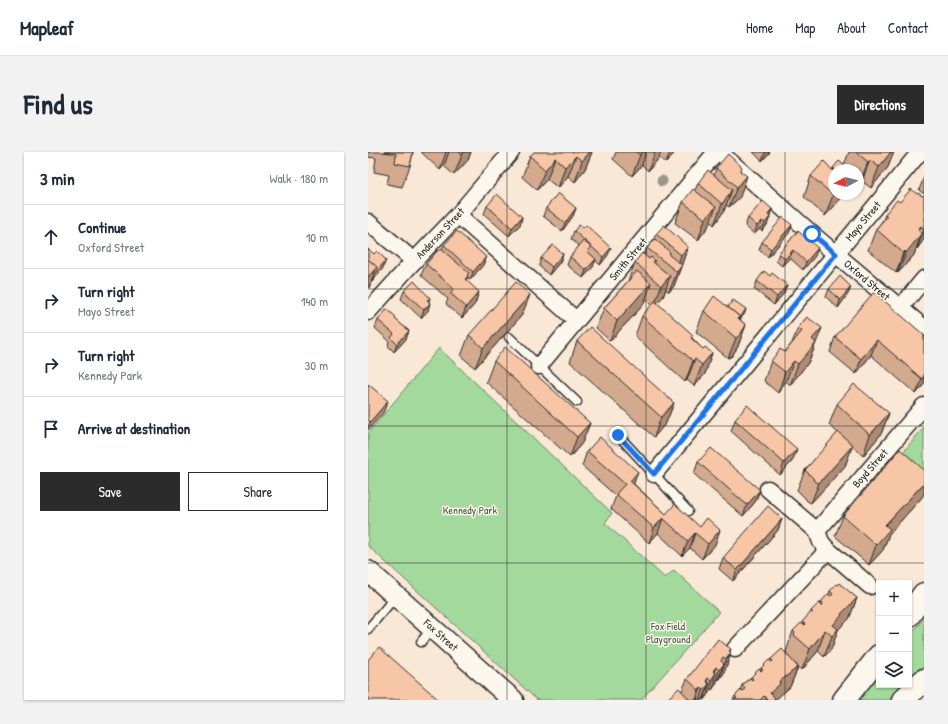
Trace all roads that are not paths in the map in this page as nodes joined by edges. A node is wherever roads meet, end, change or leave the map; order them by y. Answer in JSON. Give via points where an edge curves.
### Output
{"nodes":[{"id":1,"x":716,"y":152,"type":"edge"},
{"id":2,"x":720,"y":152,"type":"edge"},
{"id":3,"x":920,"y":152,"type":"edge"},
{"id":4,"x":505,"y":154,"type":"edge"},
{"id":5,"x":458,"y":216,"type":"junction"},
{"id":6,"x":368,"y":222,"type":"edge"},
{"id":7,"x":836,"y":254,"type":"junction"},
{"id":8,"x":414,"y":261,"type":"junction"},
{"id":9,"x":924,"y":279,"type":"edge"},
{"id":10,"x":900,"y":308,"type":"junction"},
{"id":11,"x":368,"y":312,"type":"edge"},
{"id":12,"x":576,"y":320,"type":"junction"},
{"id":13,"x":924,"y":328,"type":"edge"},
{"id":14,"x":508,"y":337,"type":"edge"},
{"id":15,"x":540,"y":366,"type":"junction"},
{"id":16,"x":577,"y":402,"type":"dead end"},
{"id":17,"x":924,"y":406,"type":"edge"},
{"id":18,"x":618,"y":435,"type":"dead end"},
{"id":19,"x":654,"y":474,"type":"junction"},
{"id":20,"x":768,"y":489,"type":"dead end"},
{"id":21,"x":688,"y":511,"type":"dead end"},
{"id":22,"x":817,"y":531,"type":"junction"},
{"id":23,"x":828,"y":550,"type":"junction"},
{"id":24,"x":368,"y":571,"type":"edge"},
{"id":25,"x":870,"y":586,"type":"dead end"},
{"id":26,"x":924,"y":594,"type":"edge"},
{"id":27,"x":397,"y":596,"type":"junction"},
{"id":28,"x":912,"y":611,"type":"edge"},
{"id":29,"x":368,"y":629,"type":"edge"},
{"id":30,"x":735,"y":649,"type":"dead end"},
{"id":31,"x":876,"y":660,"type":"edge"},
{"id":32,"x":924,"y":680,"type":"edge"},
{"id":33,"x":513,"y":700,"type":"edge"},
{"id":34,"x":844,"y":700,"type":"edge"},
{"id":35,"x":902,"y":700,"type":"edge"}],
"edges":[{"from":1,"to":12,"type":"street","name":"Smith Street"},
{"from":2,"to":7,"type":"street","name":"Oxford Street"},
{"from":3,"to":7,"type":"street","name":"Mayo Street"},
{"from":4,"to":5,"type":"street","name":"Anderson Street"},
{"from":5,"to":8,"type":"street","name":"Anderson Street"},
{"from":5,"to":12,"type":"street"},
{"from":6,"to":8,"type":"street"},
{"from":7,"to":10,"type":"street","name":"Oxford Street"},
{"from":7,"to":19,"type":"street","name":"Mayo Street"},
{"from":8,"to":11,"type":"street","name":"Anderson Street"},
{"from":9,"to":10,"type":"street"},
{"from":10,"to":13,"type":"street","name":"Oxford Street"},
{"from":12,"to":15,"type":"street","name":"Smith Street"},
{"from":14,"to":15,"type":"lane"},
{"from":15,"to":16,"type":"lane"},
{"from":17,"to":22,"type":"street","name":"Boyd Street"},
{"from":18,"to":19,"type":"lane"},
{"from":19,"to":21,"type":"lane"},
{"from":20,"to":22,"type":"street"},
{"from":22,"to":23,"type":"street","via":[[820,542]]},
{"from":23,"to":25,"type":"street"},
{"from":23,"to":30,"type":"street"},
{"from":24,"to":27,"type":"street","name":"Fox Street"},
{"from":26,"to":28,"type":"main road"},
{"from":27,"to":29,"type":"lane"},
{"from":27,"to":33,"type":"street","name":"Fox Street","via":[[427,635]]},
{"from":31,"to":34,"type":"main road"},
{"from":32,"to":35,"type":"main road"}]}
